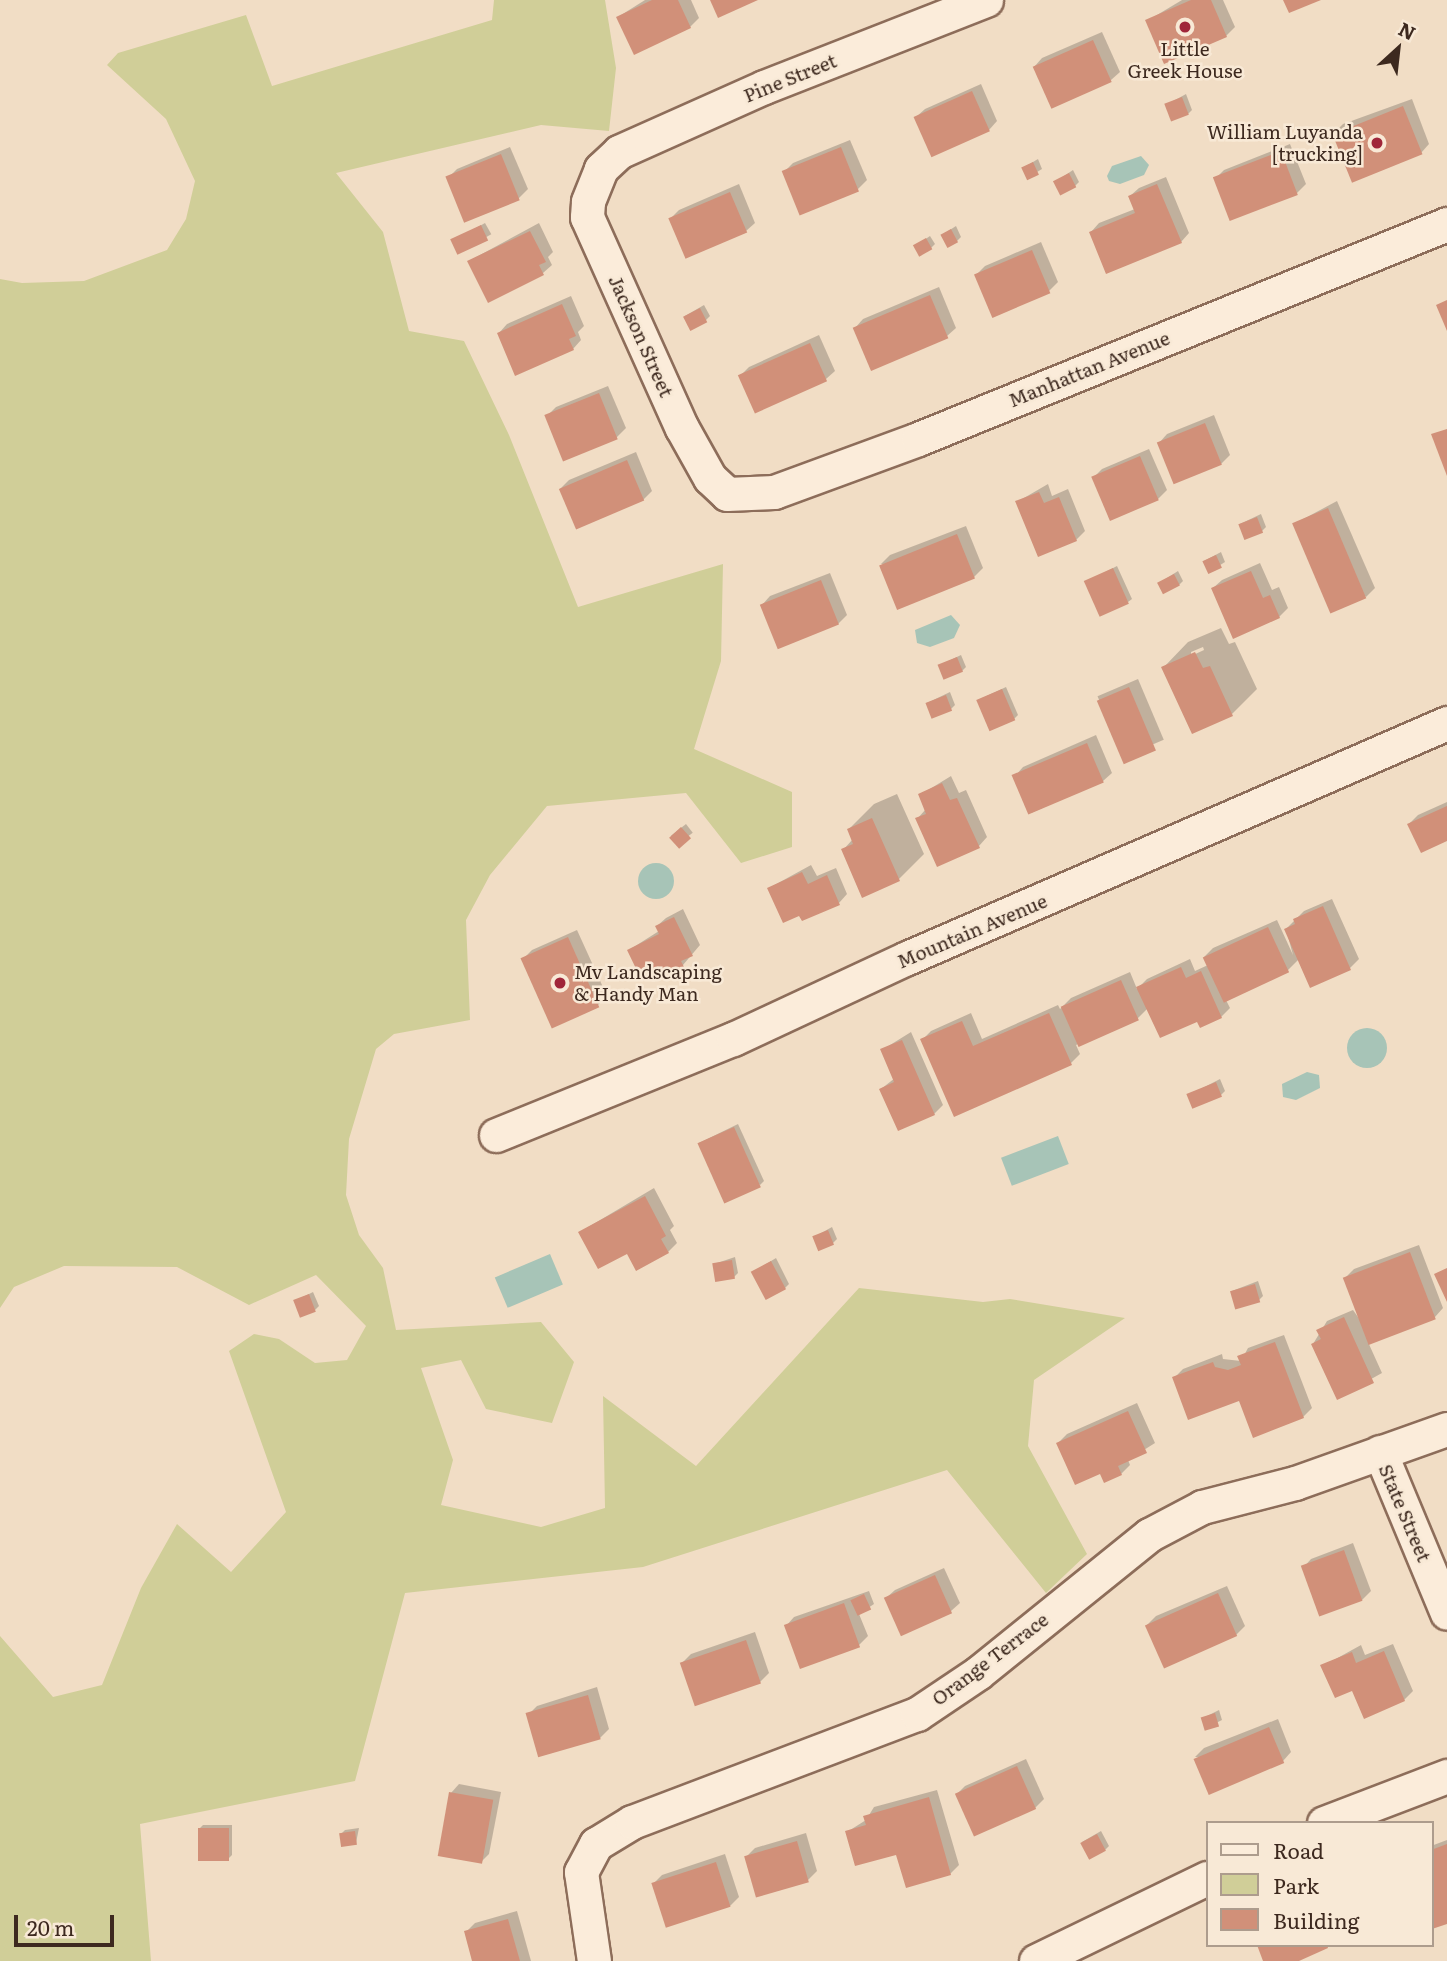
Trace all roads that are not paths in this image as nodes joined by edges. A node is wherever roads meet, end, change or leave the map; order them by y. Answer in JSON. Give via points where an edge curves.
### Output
{"nodes":[{"id":1,"x":986,"y":0,"type":"edge"},
{"id":2,"x":601,"y":169,"type":"joint"},
{"id":3,"x":1447,"y":225,"type":"edge"},
{"id":4,"x":727,"y":494,"type":"joint"},
{"id":5,"x":1447,"y":723,"type":"edge"},
{"id":6,"x":495,"y":1135,"type":"dead end"},
{"id":7,"x":1447,"y":1429,"type":"edge"},
{"id":8,"x":1380,"y":1452,"type":"junction"},
{"id":9,"x":1447,"y":1613,"type":"edge"},
{"id":10,"x":1447,"y":1776,"type":"edge"},
{"id":11,"x":1329,"y":1821,"type":"edge"},
{"id":12,"x":1206,"y":1878,"type":"edge"},
{"id":13,"x":594,"y":1961,"type":"edge"},
{"id":14,"x":1036,"y":1961,"type":"edge"}],
"edges":[{"from":1,"to":2,"type":"street","name":"Pine Street","via":[[764,87],[619,152]]},
{"from":2,"to":4,"type":"street","name":"Jackson Street","via":[[587,217],[682,428],[710,478]]},
{"from":3,"to":4,"type":"street","name":"Manhattan Avenue","via":[[918,439],[774,492]]},
{"from":5,"to":6,"type":"street","name":"Mountain Avenue","via":[[907,958],[733,1040]]},
{"from":7,"to":8,"type":"street","name":"Orange Terrace"},
{"from":8,"to":9,"type":"street","name":"State Street"},
{"from":8,"to":13,"type":"street","name":"Orange Terrace","via":[[1295,1482],[1202,1507],[1149,1535],[978,1672],[917,1714],[632,1822],[596,1844],[581,1872]]},
{"from":10,"to":11,"type":"street"},
{"from":12,"to":14,"type":"street"}]}
